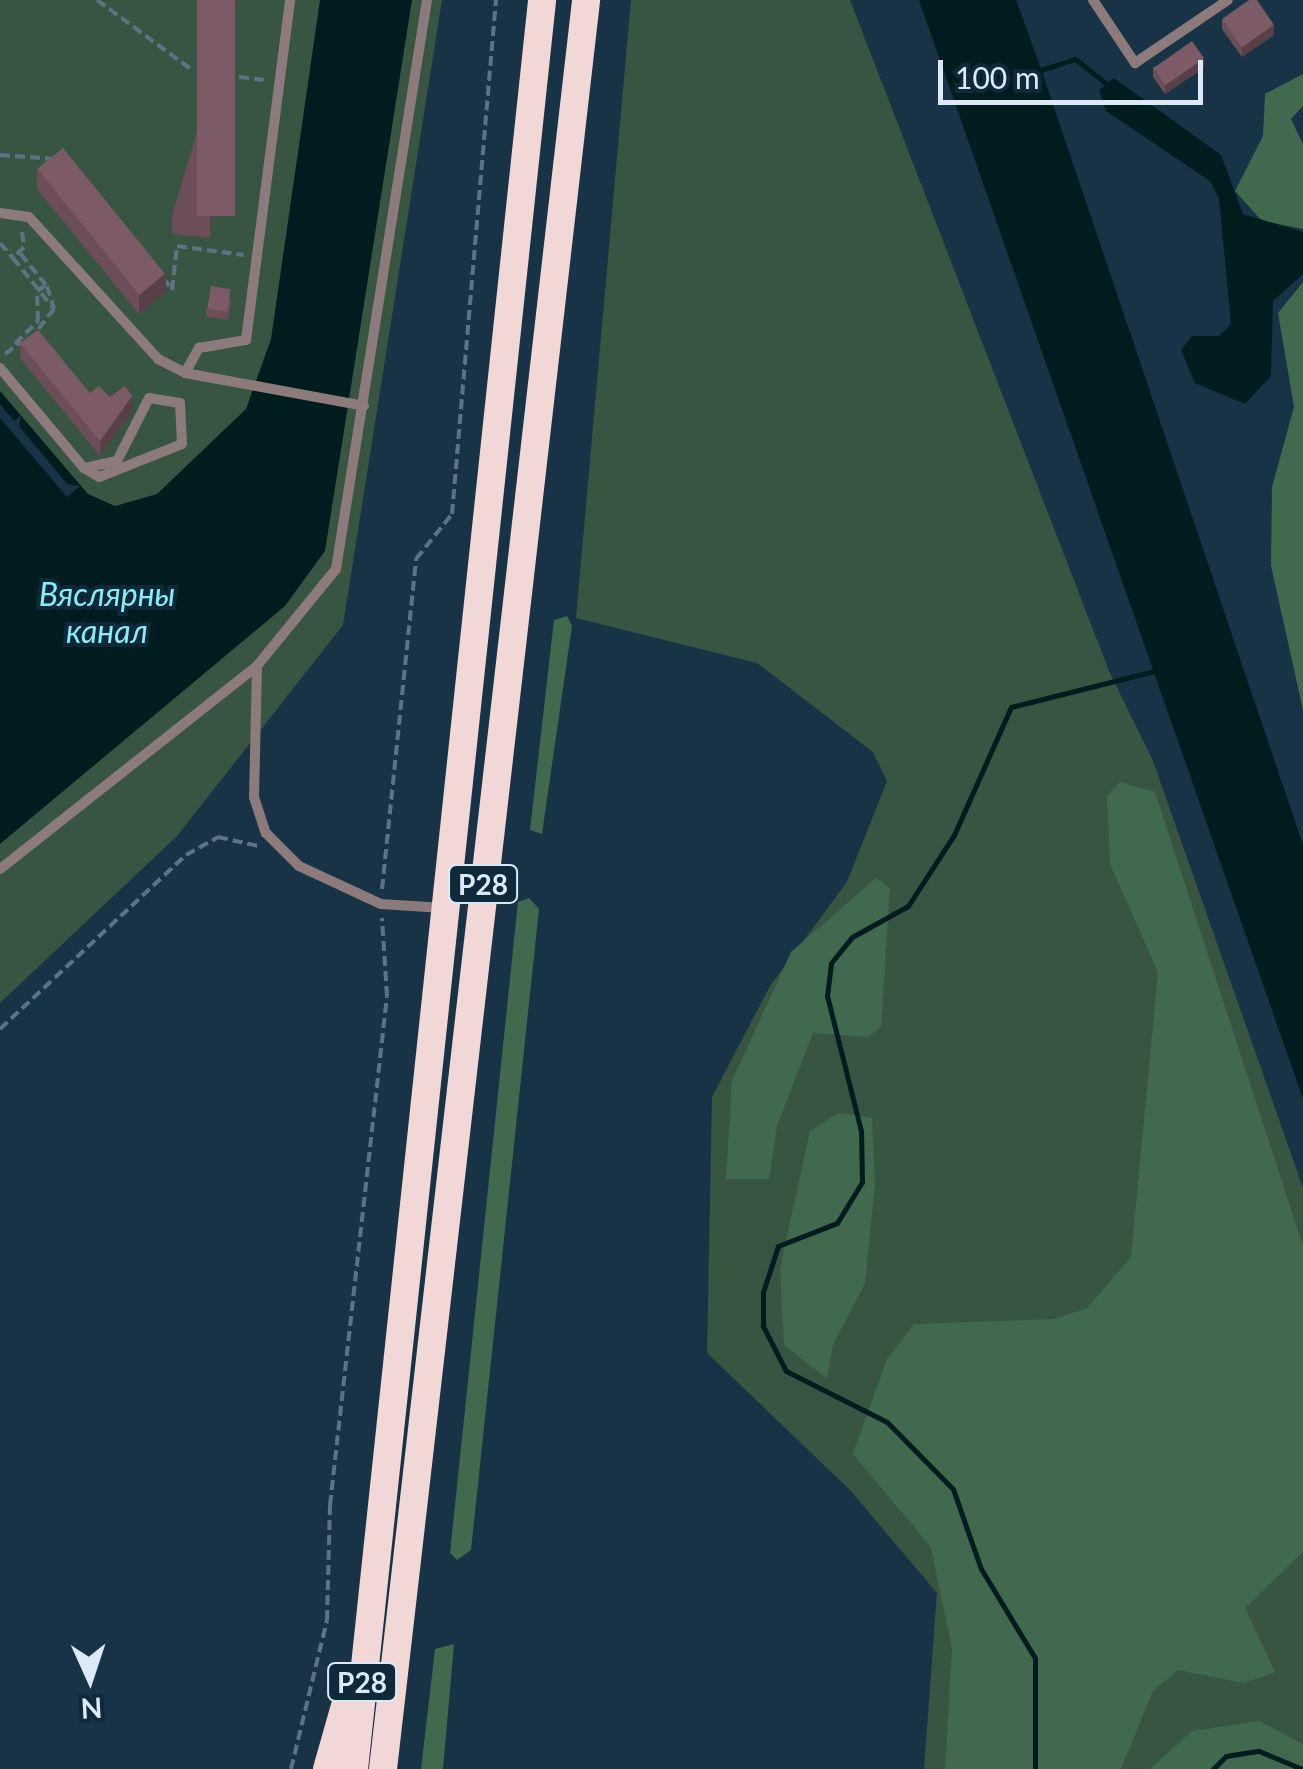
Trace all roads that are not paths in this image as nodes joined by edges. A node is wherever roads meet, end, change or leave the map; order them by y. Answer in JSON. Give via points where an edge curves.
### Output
{"nodes":[{"id":1,"x":290,"y":0,"type":"edge"},
{"id":2,"x":427,"y":0,"type":"edge"},
{"id":3,"x":542,"y":0,"type":"edge"},
{"id":4,"x":586,"y":0,"type":"edge"},
{"id":5,"x":1092,"y":0,"type":"edge"},
{"id":6,"x":1228,"y":0,"type":"edge"},
{"id":7,"x":0,"y":213,"type":"edge"},
{"id":8,"x":0,"y":368,"type":"edge"},
{"id":9,"x":185,"y":372,"type":"junction"},
{"id":10,"x":362,"y":406,"type":"junction"},
{"id":11,"x":84,"y":468,"type":"junction"},
{"id":12,"x":257,"y":666,"type":"junction"},
{"id":13,"x":0,"y":869,"type":"edge"},
{"id":14,"x":444,"y":908,"type":"junction"},
{"id":15,"x":371,"y":1596,"type":"junction"},
{"id":16,"x":327,"y":1769,"type":"edge"},
{"id":17,"x":354,"y":1769,"type":"edge"},
{"id":18,"x":383,"y":1769,"type":"edge"}],
"edges":[{"from":1,"to":9,"type":"lane","via":[[246,340],[199,348]]},
{"from":2,"to":10,"type":"lane"},
{"from":3,"to":14,"type":"highway","number":"Р28"},
{"from":4,"to":18,"type":"highway","number":"Р28"},
{"from":5,"to":6,"type":"lane","via":[[1135,63]]},
{"from":7,"to":9,"type":"lane","via":[[28,216],[158,359]]},
{"from":8,"to":11,"type":"lane"},
{"from":9,"to":10,"type":"lane"},
{"from":10,"to":12,"type":"lane","via":[[336,569]]},
{"from":11,"to":11,"type":"lane","via":[[117,460],[148,398],[180,403],[182,444],[99,477]]},
{"from":12,"to":13,"type":"lane"},
{"from":12,"to":14,"type":"lane","via":[[254,797],[278,850],[381,904]]},
{"from":14,"to":15,"type":"highway","number":"Р28"},
{"from":15,"to":16,"type":"highway"},
{"from":15,"to":17,"type":"highway","number":"Р28"}]}
